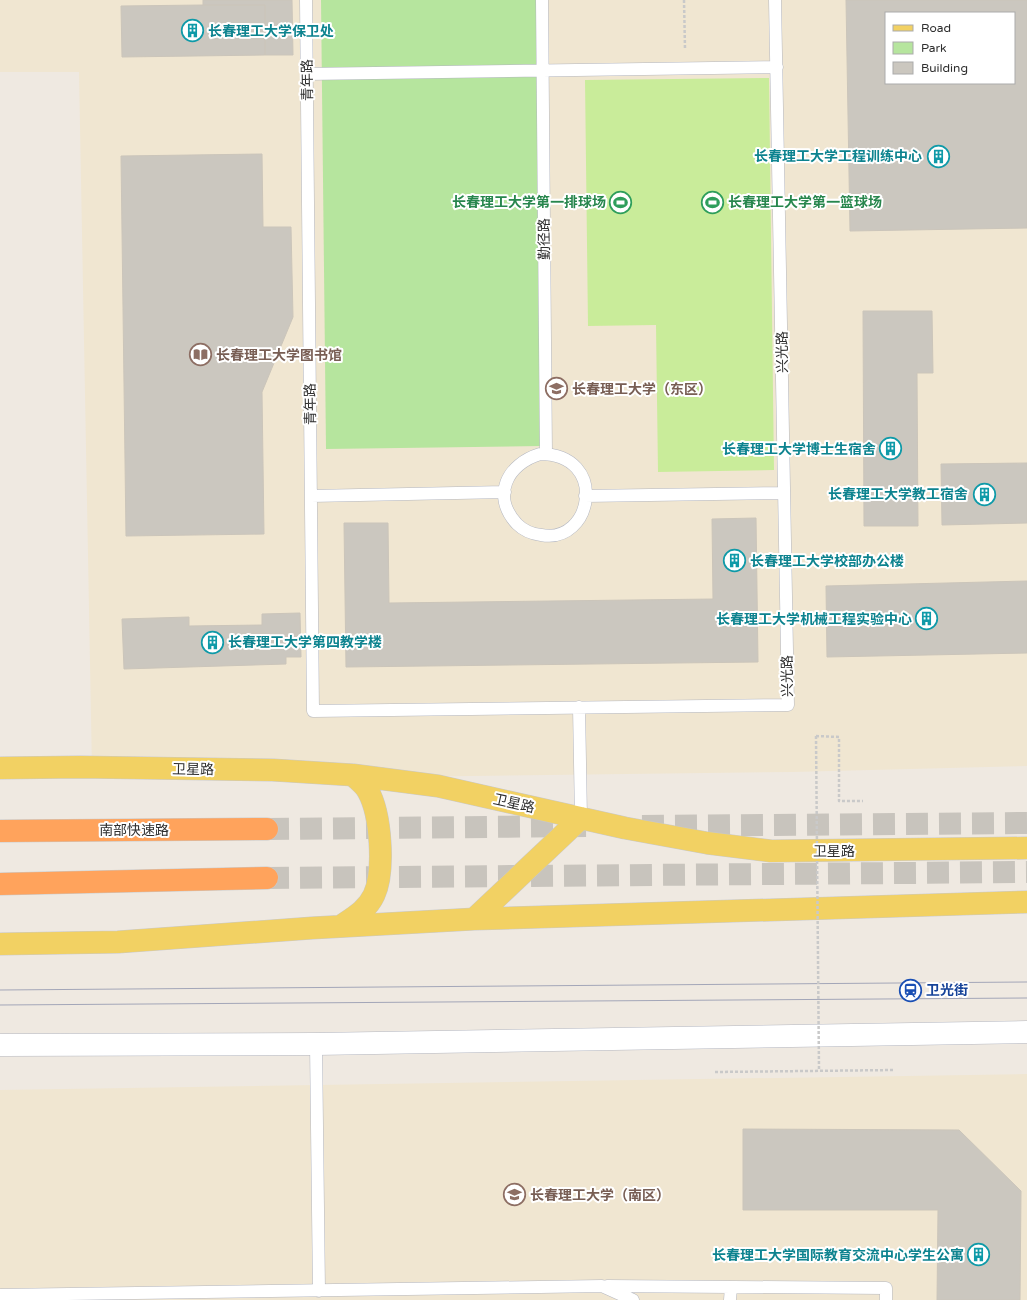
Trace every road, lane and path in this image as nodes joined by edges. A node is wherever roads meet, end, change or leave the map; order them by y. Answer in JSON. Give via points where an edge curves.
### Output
{"nodes":[{"id":1,"x":306,"y":0,"type":"edge"},
{"id":2,"x":542,"y":0,"type":"edge"},
{"id":3,"x":684,"y":0,"type":"edge"},
{"id":4,"x":776,"y":0,"type":"edge"},
{"id":5,"x":777,"y":67,"type":"junction"},
{"id":6,"x":685,"y":68,"type":"junction"},
{"id":7,"x":542,"y":70,"type":"junction"},
{"id":8,"x":307,"y":74,"type":"junction"},
{"id":9,"x":546,"y":454,"type":"junction"},
{"id":10,"x":504,"y":492,"type":"junction"},
{"id":11,"x":784,"y":493,"type":"junction"},
{"id":12,"x":311,"y":496,"type":"junction"},
{"id":13,"x":585,"y":496,"type":"junction"},
{"id":14,"x":579,"y":707,"type":"junction"},
{"id":15,"x":0,"y":768,"type":"edge"},
{"id":16,"x":353,"y":776,"type":"junction"},
{"id":17,"x":863,"y":801,"type":"dead end"},
{"id":18,"x":581,"y":818,"type":"junction"},
{"id":19,"x":267,"y":829,"type":"tunnel mouth"},
{"id":20,"x":0,"y":831,"type":"edge"},
{"id":21,"x":1027,"y":848,"type":"edge"},
{"id":22,"x":267,"y":878,"type":"tunnel mouth"},
{"id":23,"x":0,"y":884,"type":"edge"},
{"id":24,"x":1027,"y":902,"type":"edge"},
{"id":25,"x":474,"y":919,"type":"junction"},
{"id":26,"x":341,"y":926,"type":"junction"},
{"id":27,"x":0,"y":944,"type":"edge"},
{"id":28,"x":1027,"y":1032,"type":"edge"},
{"id":29,"x":316,"y":1044,"type":"junction"},
{"id":30,"x":0,"y":1045,"type":"edge"},
{"id":31,"x":818,"y":1070,"type":"junction"},
{"id":32,"x":895,"y":1070,"type":"dead end"},
{"id":33,"x":715,"y":1072,"type":"dead end"},
{"id":34,"x":602,"y":1286,"type":"junction"},
{"id":35,"x":731,"y":1287,"type":"junction"},
{"id":36,"x":319,"y":1291,"type":"junction"},
{"id":37,"x":0,"y":1295,"type":"edge"},
{"id":38,"x":633,"y":1300,"type":"edge"},
{"id":39,"x":730,"y":1300,"type":"edge"},
{"id":40,"x":886,"y":1300,"type":"edge"}],
"edges":[{"from":1,"to":8,"type":"lane","name":"青年路"},
{"from":2,"to":7,"type":"lane","name":"勤径路"},
{"from":3,"to":6,"type":"path"},
{"from":4,"to":5,"type":"lane","name":"兴光路"},
{"from":5,"to":6,"type":"lane"},
{"from":5,"to":11,"type":"lane","name":"兴光路"},
{"from":6,"to":7,"type":"lane"},
{"from":7,"to":8,"type":"lane"},
{"from":7,"to":9,"type":"lane","name":"勤径路"},
{"from":8,"to":12,"type":"lane","name":"青年路"},
{"from":9,"to":10,"type":"lane","via":[[526,458],[515,467]]},
{"from":9,"to":13,"type":"lane","via":[[567,459],[578,468],[585,480]]},
{"from":10,"to":12,"type":"lane"},
{"from":10,"to":13,"type":"lane","via":[[511,517],[532,534],[545,536],[558,534],[580,519],[586,507]]},
{"from":11,"to":13,"type":"lane"},
{"from":11,"to":14,"type":"lane","name":"兴光路","via":[[788,705]]},
{"from":12,"to":14,"type":"lane","name":"青年路","via":[[313,711]]},
{"from":14,"to":18,"type":"lane"},
{"from":15,"to":16,"type":"main road","name":"卫星路","via":[[273,770]]},
{"from":16,"to":18,"type":"main road","name":"卫星路","via":[[438,786]]},
{"from":16,"to":26,"type":"main road","via":[[368,790],[375,809],[381,838],[379,868],[374,895],[363,911]]},
{"from":17,"to":31,"type":"path","bridge":true,"via":[[840,802],[839,737],[816,736]]},
{"from":18,"to":21,"type":"main road","name":"卫星路","via":[[707,843],[771,851]]},
{"from":18,"to":25,"type":"main road"},
{"from":19,"to":20,"type":"highway","name":"南部快速路"},
{"from":22,"to":23,"type":"highway"},
{"from":24,"to":25,"type":"main road"},
{"from":25,"to":26,"type":"main road"},
{"from":26,"to":27,"type":"main road","via":[[118,942]]},
{"from":28,"to":29,"type":"main road"},
{"from":29,"to":30,"type":"main road"},
{"from":29,"to":36,"type":"lane"},
{"from":31,"to":32,"type":"path"},
{"from":31,"to":33,"type":"path"},
{"from":34,"to":35,"type":"lane"},
{"from":34,"to":36,"type":"lane"},
{"from":34,"to":38,"type":"lane"},
{"from":35,"to":39,"type":"lane"},
{"from":35,"to":40,"type":"lane","via":[[886,1288]]},
{"from":36,"to":37,"type":"lane"}]}
